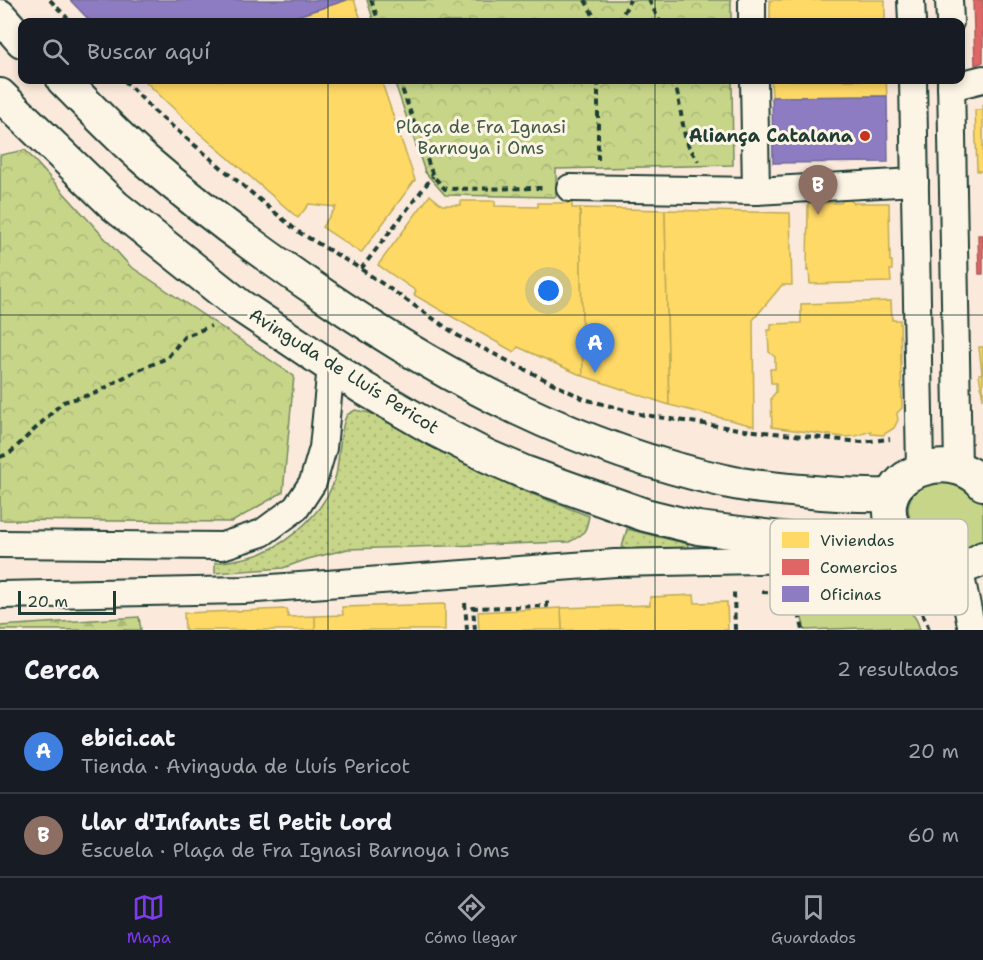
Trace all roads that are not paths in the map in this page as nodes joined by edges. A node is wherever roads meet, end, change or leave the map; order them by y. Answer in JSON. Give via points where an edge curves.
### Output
{"nodes":[{"id":1,"x":752,"y":0,"type":"edge"},
{"id":2,"x":911,"y":0,"type":"edge"},
{"id":3,"x":949,"y":0,"type":"edge"},
{"id":4,"x":0,"y":16,"type":"edge"},
{"id":5,"x":752,"y":18,"type":"edge"},
{"id":6,"x":912,"y":18,"type":"edge"},
{"id":7,"x":950,"y":18,"type":"edge"},
{"id":8,"x":18,"y":36,"type":"edge"},
{"id":9,"x":983,"y":79,"type":"edge"},
{"id":10,"x":965,"y":81,"type":"edge"},
{"id":11,"x":67,"y":84,"type":"edge"},
{"id":12,"x":754,"y":84,"type":"edge"},
{"id":13,"x":913,"y":84,"type":"edge"},
{"id":14,"x":951,"y":84,"type":"edge"},
{"id":15,"x":0,"y":95,"type":"edge"},
{"id":16,"x":915,"y":182,"type":"junction"},
{"id":17,"x":570,"y":188,"type":"road end"},
{"id":18,"x":756,"y":191,"type":"junction"},
{"id":19,"x":331,"y":366,"type":"junction"},
{"id":20,"x":920,"y":470,"type":"junction"},
{"id":21,"x":970,"y":476,"type":"edge"},
{"id":22,"x":891,"y":495,"type":"junction"},
{"id":23,"x":890,"y":519,"type":"edge"},
{"id":24,"x":770,"y":537,"type":"edge"},
{"id":25,"x":0,"y":544,"type":"edge"},
{"id":26,"x":770,"y":560,"type":"edge"},
{"id":27,"x":971,"y":562,"type":"edge"},
{"id":28,"x":0,"y":595,"type":"edge"},
{"id":29,"x":972,"y":630,"type":"edge"}],
"edges":[{"from":1,"to":5,"type":"street"},
{"from":2,"to":6,"type":"street"},
{"from":3,"to":7,"type":"street"},
{"from":4,"to":8,"type":"street"},
{"from":9,"to":10,"type":"street"},
{"from":11,"to":22,"type":"street","via":[[144,159],[229,229],[392,341],[459,381],[552,425],[631,454],[727,482],[859,496]]},
{"from":12,"to":18,"type":"street"},
{"from":13,"to":16,"type":"street"},
{"from":14,"to":21,"type":"street"},
{"from":15,"to":19,"type":"street","name":"Avinguda de Lluís Pericot","via":[[156,240],[239,305]]},
{"from":16,"to":18,"type":"street"},
{"from":16,"to":20,"type":"street"},
{"from":17,"to":18,"type":"street"},
{"from":19,"to":24,"type":"street","name":"Avinguda de Lluís Pericot","via":[[430,427],[533,475],[645,515],[698,528]]},
{"from":19,"to":25,"type":"street","via":[[322,448],[313,482],[296,508],[262,533],[222,546]]},
{"from":20,"to":21,"type":"street","via":[[941,466]]},
{"from":20,"to":22,"type":"street","via":[[903,480]]},
{"from":22,"to":23,"type":"street"},
{"from":26,"to":28,"type":"street","name":"Avinguda de Lluís Pericot","via":[[615,563],[244,590]]},
{"from":27,"to":29,"type":"street"}]}
